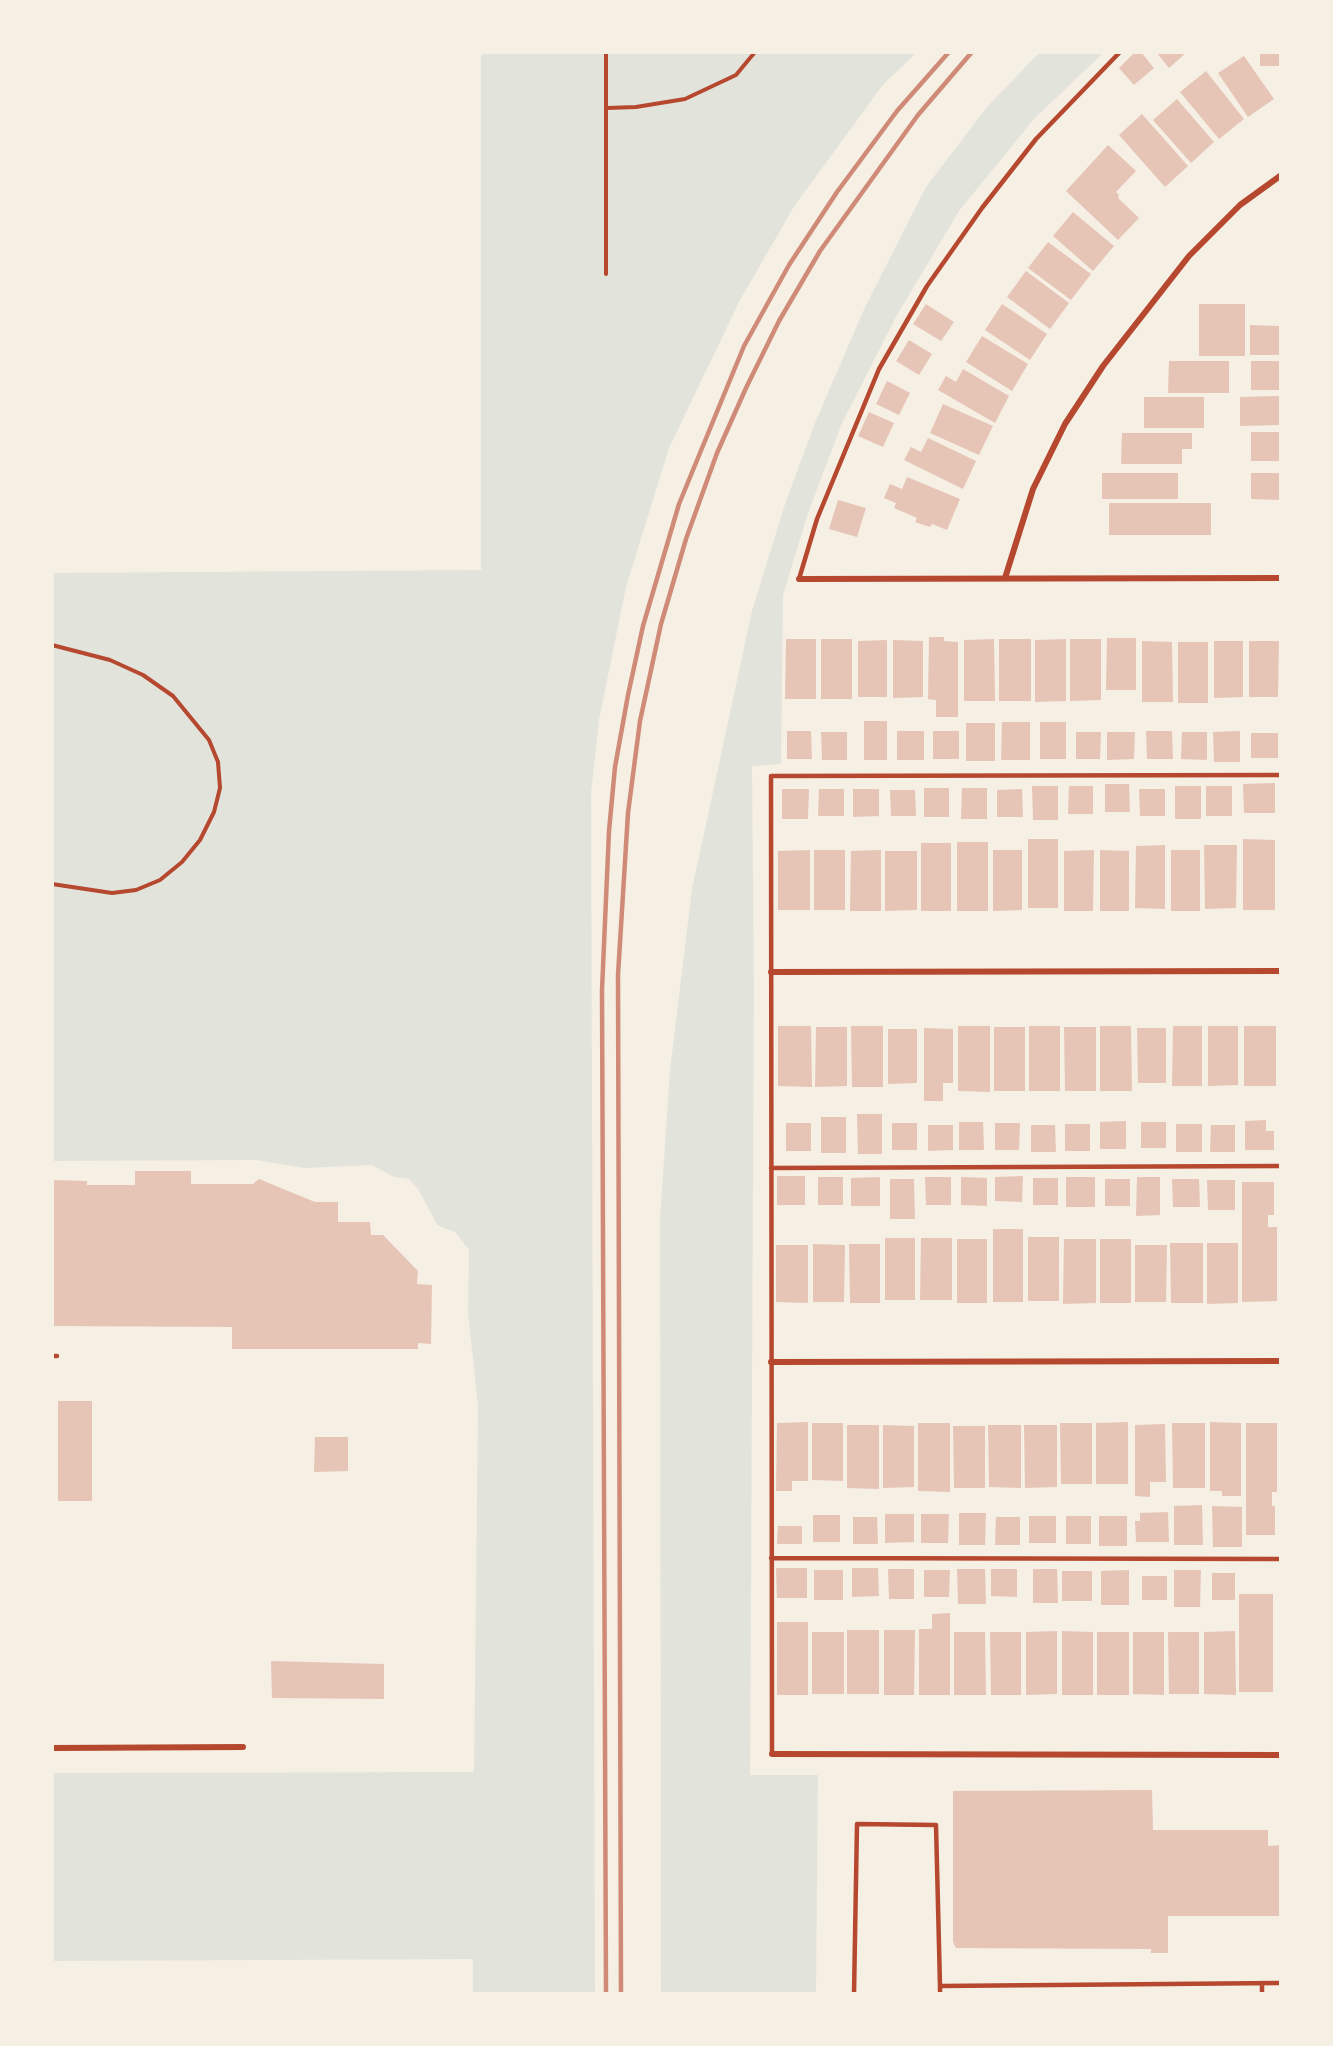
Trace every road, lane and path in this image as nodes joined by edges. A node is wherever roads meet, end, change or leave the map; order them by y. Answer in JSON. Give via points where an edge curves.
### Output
{"nodes":[{"id":1,"x":606,"y":52,"type":"edge"},
{"id":2,"x":754,"y":52,"type":"edge"},
{"id":3,"x":1120,"y":52,"type":"edge"},
{"id":4,"x":607,"y":108,"type":"junction"},
{"id":5,"x":1281,"y":176,"type":"edge"},
{"id":6,"x":606,"y":274,"type":"dead end"},
{"id":7,"x":1005,"y":578,"type":"junction"},
{"id":8,"x":1281,"y":578,"type":"edge"},
{"id":9,"x":799,"y":579,"type":"joint"},
{"id":10,"x":52,"y":645,"type":"edge"},
{"id":11,"x":1281,"y":775,"type":"edge"},
{"id":12,"x":52,"y":884,"type":"edge"},
{"id":13,"x":1281,"y":971,"type":"edge"},
{"id":14,"x":771,"y":972,"type":"junction"},
{"id":15,"x":1281,"y":1166,"type":"edge"},
{"id":16,"x":771,"y":1168,"type":"junction"},
{"id":17,"x":1281,"y":1361,"type":"edge"},
{"id":18,"x":771,"y":1362,"type":"junction"},
{"id":19,"x":771,"y":1558,"type":"junction"},
{"id":20,"x":1281,"y":1559,"type":"edge"},
{"id":21,"x":243,"y":1747,"type":"dead end"},
{"id":22,"x":52,"y":1748,"type":"edge"},
{"id":23,"x":772,"y":1754,"type":"joint"},
{"id":24,"x":1281,"y":1755,"type":"edge"},
{"id":25,"x":1262,"y":1983,"type":"junction"},
{"id":26,"x":1281,"y":1983,"type":"edge"},
{"id":27,"x":940,"y":1986,"type":"junction"},
{"id":28,"x":854,"y":1994,"type":"edge"},
{"id":29,"x":940,"y":1994,"type":"edge"},
{"id":30,"x":1262,"y":1994,"type":"edge"}],
"edges":[{"from":1,"to":4,"type":"path"},
{"from":2,"to":4,"type":"path","via":[[736,75],[685,99]]},
{"from":3,"to":9,"type":"lane","via":[[1036,139],[981,208],[927,286],[865,400],[817,519]]},
{"from":4,"to":6,"type":"path"},
{"from":5,"to":7,"type":"street","via":[[1240,205],[1189,256],[1103,366],[1065,424],[1033,489]]},
{"from":7,"to":8,"type":"street"},
{"from":7,"to":9,"type":"street"},
{"from":10,"to":12,"type":"path","via":[[110,660],[173,696],[209,740],[218,762],[220,788],[214,812],[200,840],[160,880],[136,890],[112,893]]},
{"from":11,"to":14,"type":"lane","via":[[771,776]]},
{"from":13,"to":14,"type":"street"},
{"from":14,"to":16,"type":"lane"},
{"from":15,"to":16,"type":"lane"},
{"from":16,"to":18,"type":"lane"},
{"from":17,"to":18,"type":"street"},
{"from":18,"to":19,"type":"lane"},
{"from":19,"to":20,"type":"lane"},
{"from":19,"to":23,"type":"lane"},
{"from":21,"to":22,"type":"street"},
{"from":23,"to":24,"type":"street"},
{"from":25,"to":26,"type":"lane"},
{"from":25,"to":27,"type":"lane"},
{"from":25,"to":30,"type":"lane"},
{"from":27,"to":28,"type":"lane","via":[[936,1826],[857,1824]]},
{"from":27,"to":29,"type":"lane"}]}
